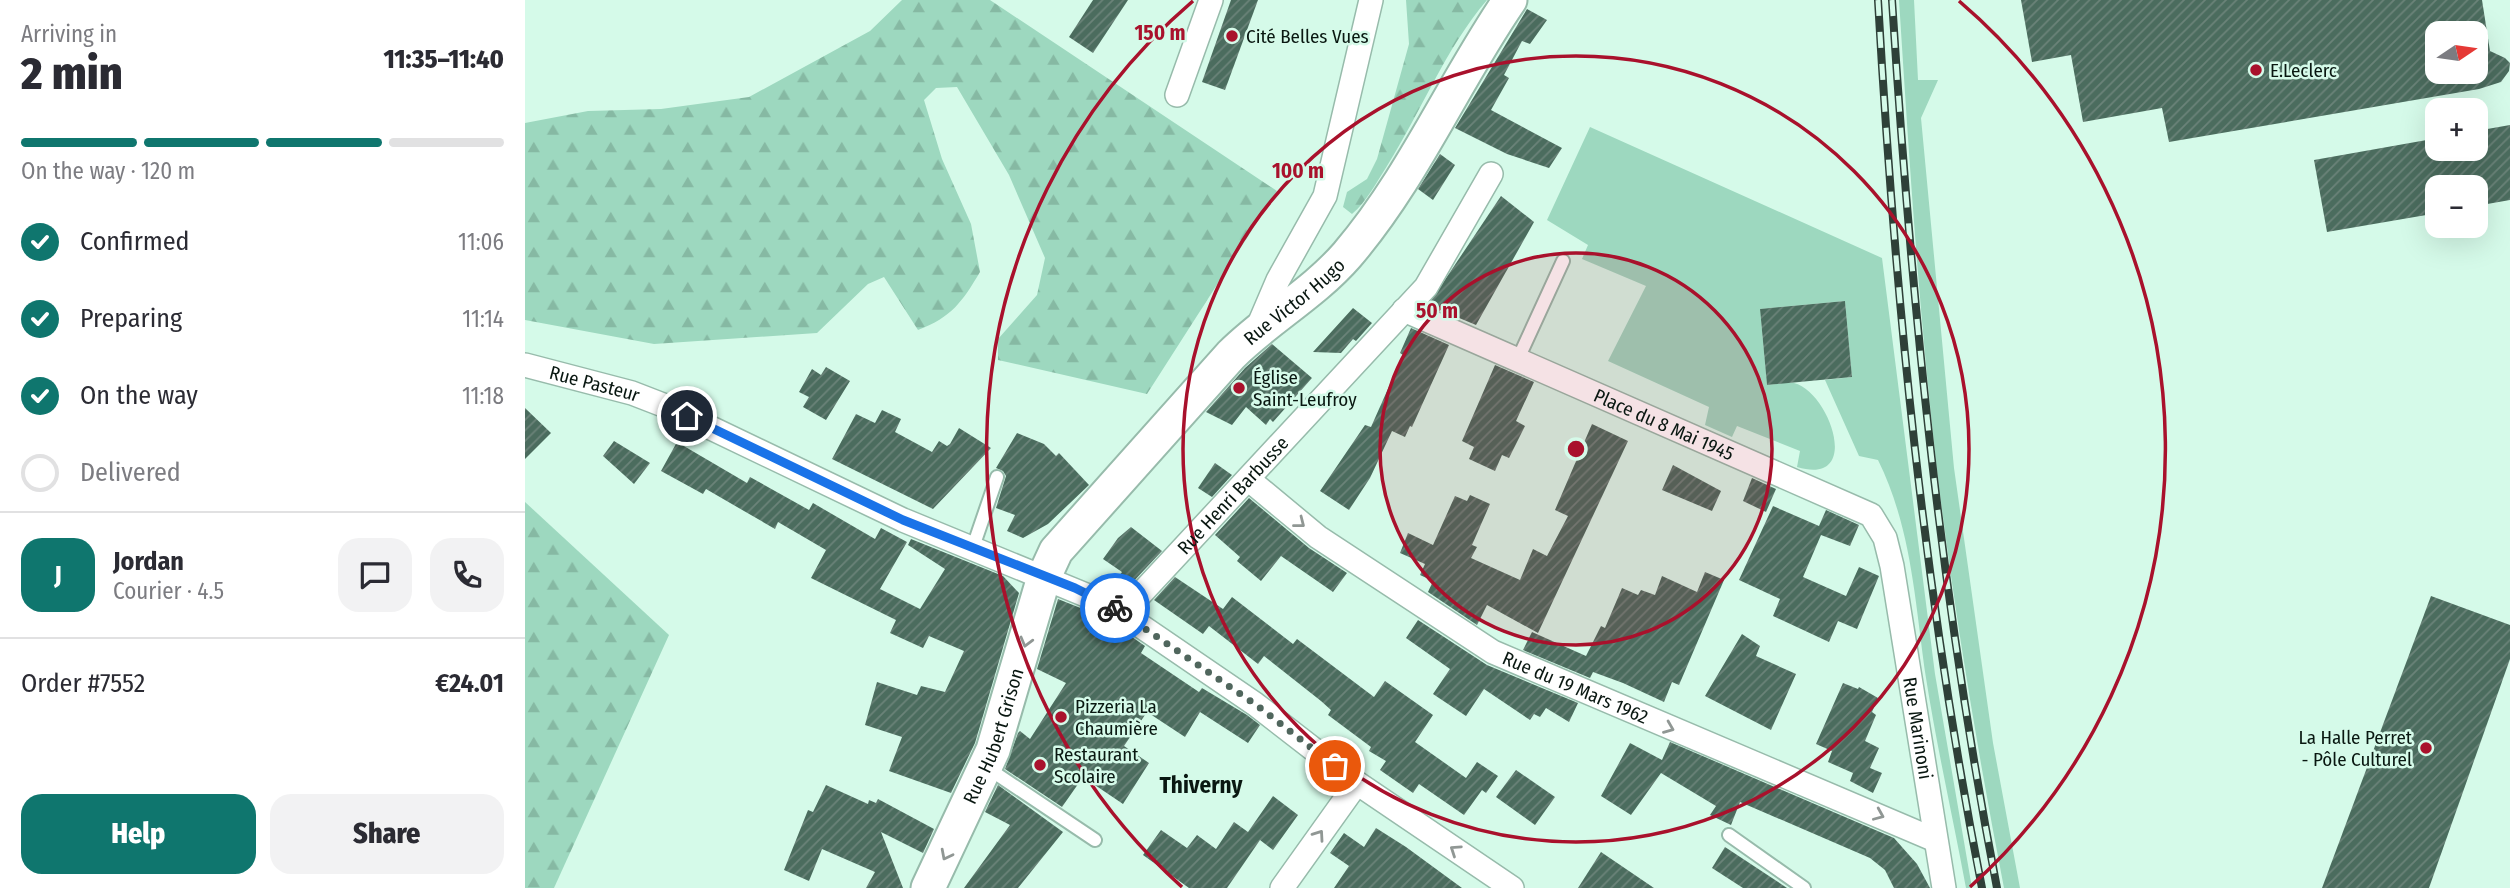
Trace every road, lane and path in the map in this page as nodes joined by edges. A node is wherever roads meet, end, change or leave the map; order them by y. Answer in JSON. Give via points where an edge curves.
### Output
{"nodes":[{"id":1,"x":1211,"y":0,"type":"edge"},
{"id":2,"x":1371,"y":0,"type":"edge"},
{"id":3,"x":1510,"y":0,"type":"edge"},
{"id":4,"x":1177,"y":95,"type":"dead end"},
{"id":5,"x":1491,"y":174,"type":"dead end"},
{"id":6,"x":1563,"y":261,"type":"dead end"},
{"id":7,"x":1404,"y":310,"type":"junction"},
{"id":8,"x":1257,"y":329,"type":"junction"},
{"id":9,"x":1518,"y":359,"type":"junction"},
{"id":10,"x":525,"y":365,"type":"edge"},
{"id":11,"x":997,"y":477,"type":"dead end"},
{"id":12,"x":1248,"y":479,"type":"junction"},
{"id":13,"x":972,"y":550,"type":"junction"},
{"id":14,"x":1892,"y":566,"type":"joint"},
{"id":15,"x":1044,"y":577,"type":"junction"},
{"id":16,"x":1123,"y":613,"type":"junction"},
{"id":17,"x":986,"y":767,"type":"junction"},
{"id":18,"x":1357,"y":783,"type":"junction"},
{"id":19,"x":1729,"y":835,"type":"dead end"},
{"id":20,"x":1095,"y":840,"type":"dead end"},
{"id":21,"x":1935,"y":840,"type":"junction"},
{"id":22,"x":928,"y":888,"type":"edge"},
{"id":23,"x":1282,"y":888,"type":"edge"},
{"id":24,"x":1512,"y":888,"type":"edge"},
{"id":25,"x":1804,"y":888,"type":"edge"},
{"id":26,"x":1944,"y":888,"type":"edge"}],
"edges":[{"from":1,"to":4,"type":"street"},
{"from":2,"to":8,"type":"street","via":[[1325,196],[1278,280]]},
{"from":3,"to":8,"type":"street","name":"Rue Victor Hugo","via":[[1436,126],[1361,238],[1315,287]]},
{"from":5,"to":7,"type":"street","name":"Rue Henri Barbusse","via":[[1435,276]]},
{"from":6,"to":9,"type":"lane"},
{"from":7,"to":9,"type":"street","name":"Place du 8 Mai 1945"},
{"from":7,"to":12,"type":"street","name":"Rue Henri Barbusse"},
{"from":8,"to":15,"type":"street","name":"Rue Victor Hugo","via":[[1063,541]]},
{"from":9,"to":14,"type":"street","name":"Place du 8 Mai 1945","via":[[1863,509],[1879,524]]},
{"from":10,"to":13,"type":"street","name":"Rue Pasteur","via":[[656,402]]},
{"from":11,"to":13,"type":"lane"},
{"from":12,"to":16,"type":"street","name":"Rue Henri Barbusse"},
{"from":12,"to":21,"type":"street","name":"Rue du 19 Mars 1962","one_way":true,"via":[[1318,537],[1493,652]]},
{"from":13,"to":15,"type":"street","name":"Rue Pasteur"},
{"from":14,"to":21,"type":"street","name":"Rue Marinoni"},
{"from":15,"to":16,"type":"street","name":"Rue Pasteur"},
{"from":15,"to":17,"type":"street","name":"Rue Hubert Grison","one_way":true,"via":[[1010,701]]},
{"from":16,"to":18,"type":"street","name":"Rue Pasteur","via":[[1263,710]]},
{"from":17,"to":20,"type":"lane"},
{"from":17,"to":22,"type":"street","name":"Rue Hubert Grison","one_way":true},
{"from":23,"to":18,"type":"street","one_way":true},
{"from":24,"to":18,"type":"street","name":"Rue Pasteur","one_way":true},
{"from":19,"to":25,"type":"lane"},
{"from":21,"to":26,"type":"street","name":"Rue Marinoni"}]}
